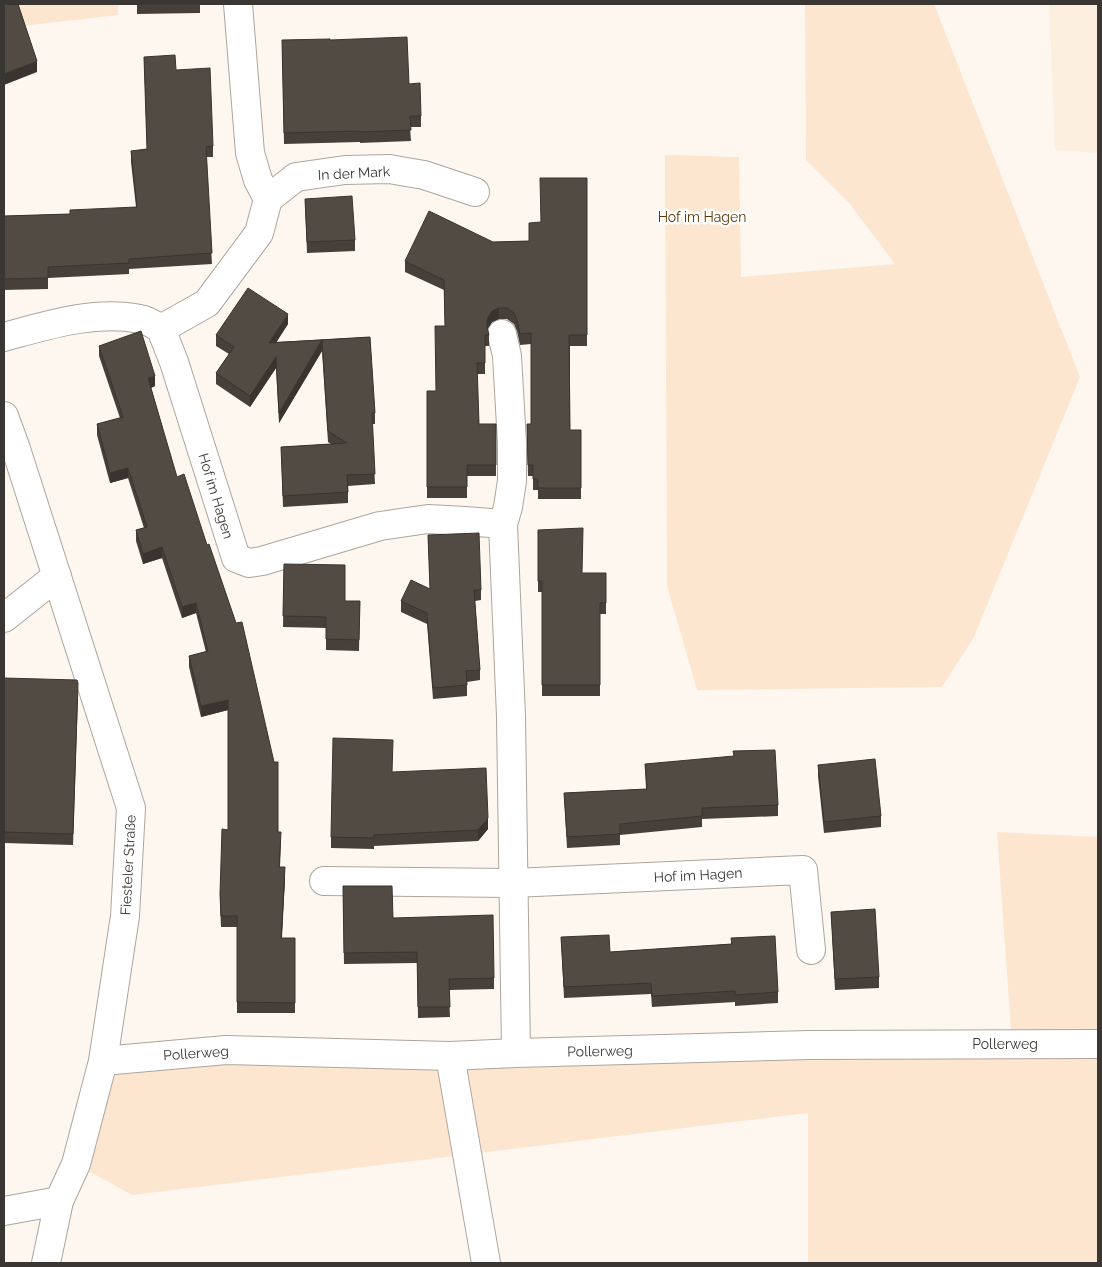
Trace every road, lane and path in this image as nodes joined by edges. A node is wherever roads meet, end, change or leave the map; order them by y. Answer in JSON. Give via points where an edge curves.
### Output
{"nodes":[{"id":1,"x":238,"y":4,"type":"edge"},
{"id":2,"x":475,"y":192,"type":"dead end"},
{"id":3,"x":268,"y":199,"type":"junction"},
{"id":4,"x":161,"y":329,"type":"junction"},
{"id":5,"x":502,"y":334,"type":"dead end"},
{"id":6,"x":4,"y":337,"type":"edge"},
{"id":7,"x":4,"y":416,"type":"edge"},
{"id":8,"x":503,"y":524,"type":"junction"},
{"id":9,"x":57,"y":576,"type":"junction"},
{"id":10,"x":4,"y":618,"type":"edge"},
{"id":11,"x":324,"y":881,"type":"dead end"},
{"id":12,"x":513,"y":883,"type":"junction"},
{"id":13,"x":811,"y":950,"type":"dead end"},
{"id":14,"x":1098,"y":1044,"type":"edge"},
{"id":15,"x":516,"y":1053,"type":"junction"},
{"id":16,"x":450,"y":1056,"type":"junction"},
{"id":17,"x":103,"y":1061,"type":"junction"},
{"id":18,"x":59,"y":1200,"type":"junction"},
{"id":19,"x":4,"y":1212,"type":"edge"},
{"id":20,"x":46,"y":1263,"type":"edge"},
{"id":21,"x":486,"y":1263,"type":"edge"}],
"edges":[{"from":1,"to":3,"type":"street","via":[[250,153]]},
{"from":2,"to":3,"type":"street","name":"In der Mark","via":[[424,175],[372,169],[296,177]]},
{"from":3,"to":4,"type":"street","via":[[259,234],[207,303]]},
{"from":4,"to":6,"type":"street","via":[[142,319],[109,316],[52,323]]},
{"from":4,"to":8,"type":"street","name":"Hof im Hagen","via":[[236,558],[249,563],[262,561],[390,524],[428,520]]},
{"from":5,"to":8,"type":"street","via":[[512,443],[512,481]]},
{"from":7,"to":9,"type":"street","name":"Fiesteler Straße"},
{"from":8,"to":12,"type":"street","via":[[511,717]]},
{"from":9,"to":10,"type":"street"},
{"from":9,"to":17,"type":"street","name":"Fiesteler Straße","via":[[131,808],[125,916]]},
{"from":11,"to":12,"type":"street","name":"Hof im Hagen"},
{"from":12,"to":13,"type":"street","name":"Hof im Hagen","via":[[803,870]]},
{"from":12,"to":15,"type":"street"},
{"from":14,"to":15,"type":"street","name":"Pollerweg","via":[[808,1045]]},
{"from":15,"to":16,"type":"street","name":"Pollerweg"},
{"from":16,"to":17,"type":"street","name":"Pollerweg","via":[[226,1050]]},
{"from":16,"to":21,"type":"street"},
{"from":17,"to":18,"type":"street","name":"Fiesteler Straße","via":[[76,1164]]},
{"from":18,"to":19,"type":"street"},
{"from":18,"to":20,"type":"street","name":"Fiesteler Straße"}]}
